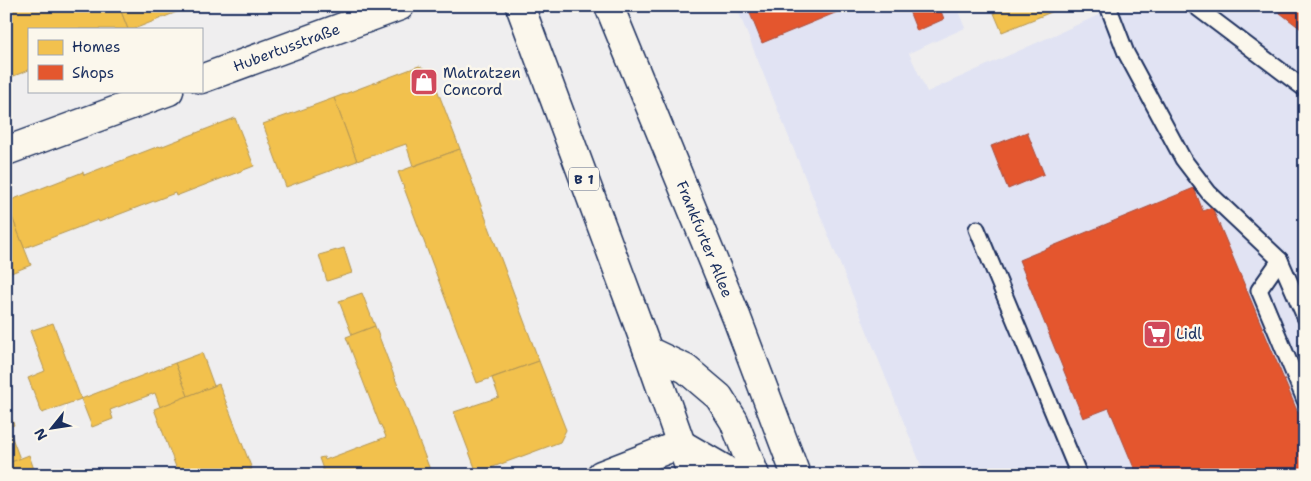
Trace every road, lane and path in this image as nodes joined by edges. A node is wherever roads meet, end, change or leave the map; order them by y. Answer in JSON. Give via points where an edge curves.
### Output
{"nodes":[{"id":1,"x":400,"y":6,"type":"edge"},
{"id":2,"x":520,"y":6,"type":"edge"},
{"id":3,"x":609,"y":6,"type":"edge"},
{"id":4,"x":1108,"y":6,"type":"edge"},
{"id":5,"x":1195,"y":6,"type":"edge"},
{"id":6,"x":202,"y":79,"type":"edge"},
{"id":7,"x":1305,"y":89,"type":"edge"},
{"id":8,"x":166,"y":92,"type":"edge"},
{"id":9,"x":6,"y":151,"type":"edge"},
{"id":10,"x":977,"y":229,"type":"dead end"},
{"id":11,"x":1280,"y":260,"type":"junction"},
{"id":12,"x":1305,"y":317,"type":"edge"},
{"id":13,"x":648,"y":351,"type":"junction"},
{"id":14,"x":1305,"y":400,"type":"edge"},
{"id":15,"x":681,"y":444,"type":"junction"},
{"id":16,"x":602,"y":475,"type":"edge"},
{"id":17,"x":692,"y":475,"type":"edge"},
{"id":18,"x":727,"y":475,"type":"edge"},
{"id":19,"x":755,"y":475,"type":"edge"},
{"id":20,"x":796,"y":475,"type":"edge"},
{"id":21,"x":1078,"y":475,"type":"edge"}],
"edges":[{"from":1,"to":6,"type":"main road","name":"Hubertusstraße"},
{"from":2,"to":13,"type":"main road","number":"B 1"},
{"from":3,"to":20,"type":"main road","name":"Frankfurter Allee","via":[[736,316]]},
{"from":4,"to":11,"type":"lane","via":[[1126,52],[1183,158],[1209,193]]},
{"from":5,"to":7,"type":"lane"},
{"from":8,"to":9,"type":"main road"},
{"from":10,"to":21,"type":"lane"},
{"from":11,"to":12,"type":"lane"},
{"from":11,"to":14,"type":"lane","via":[[1259,290]]},
{"from":13,"to":15,"type":"main road","number":"B 1"},
{"from":13,"to":19,"type":"main road","via":[[686,370],[719,397],[734,421]]},
{"from":15,"to":16,"type":"main road"},
{"from":15,"to":17,"type":"main road","number":"B 1"},
{"from":15,"to":18,"type":"main road","via":[[724,469]]}]}
